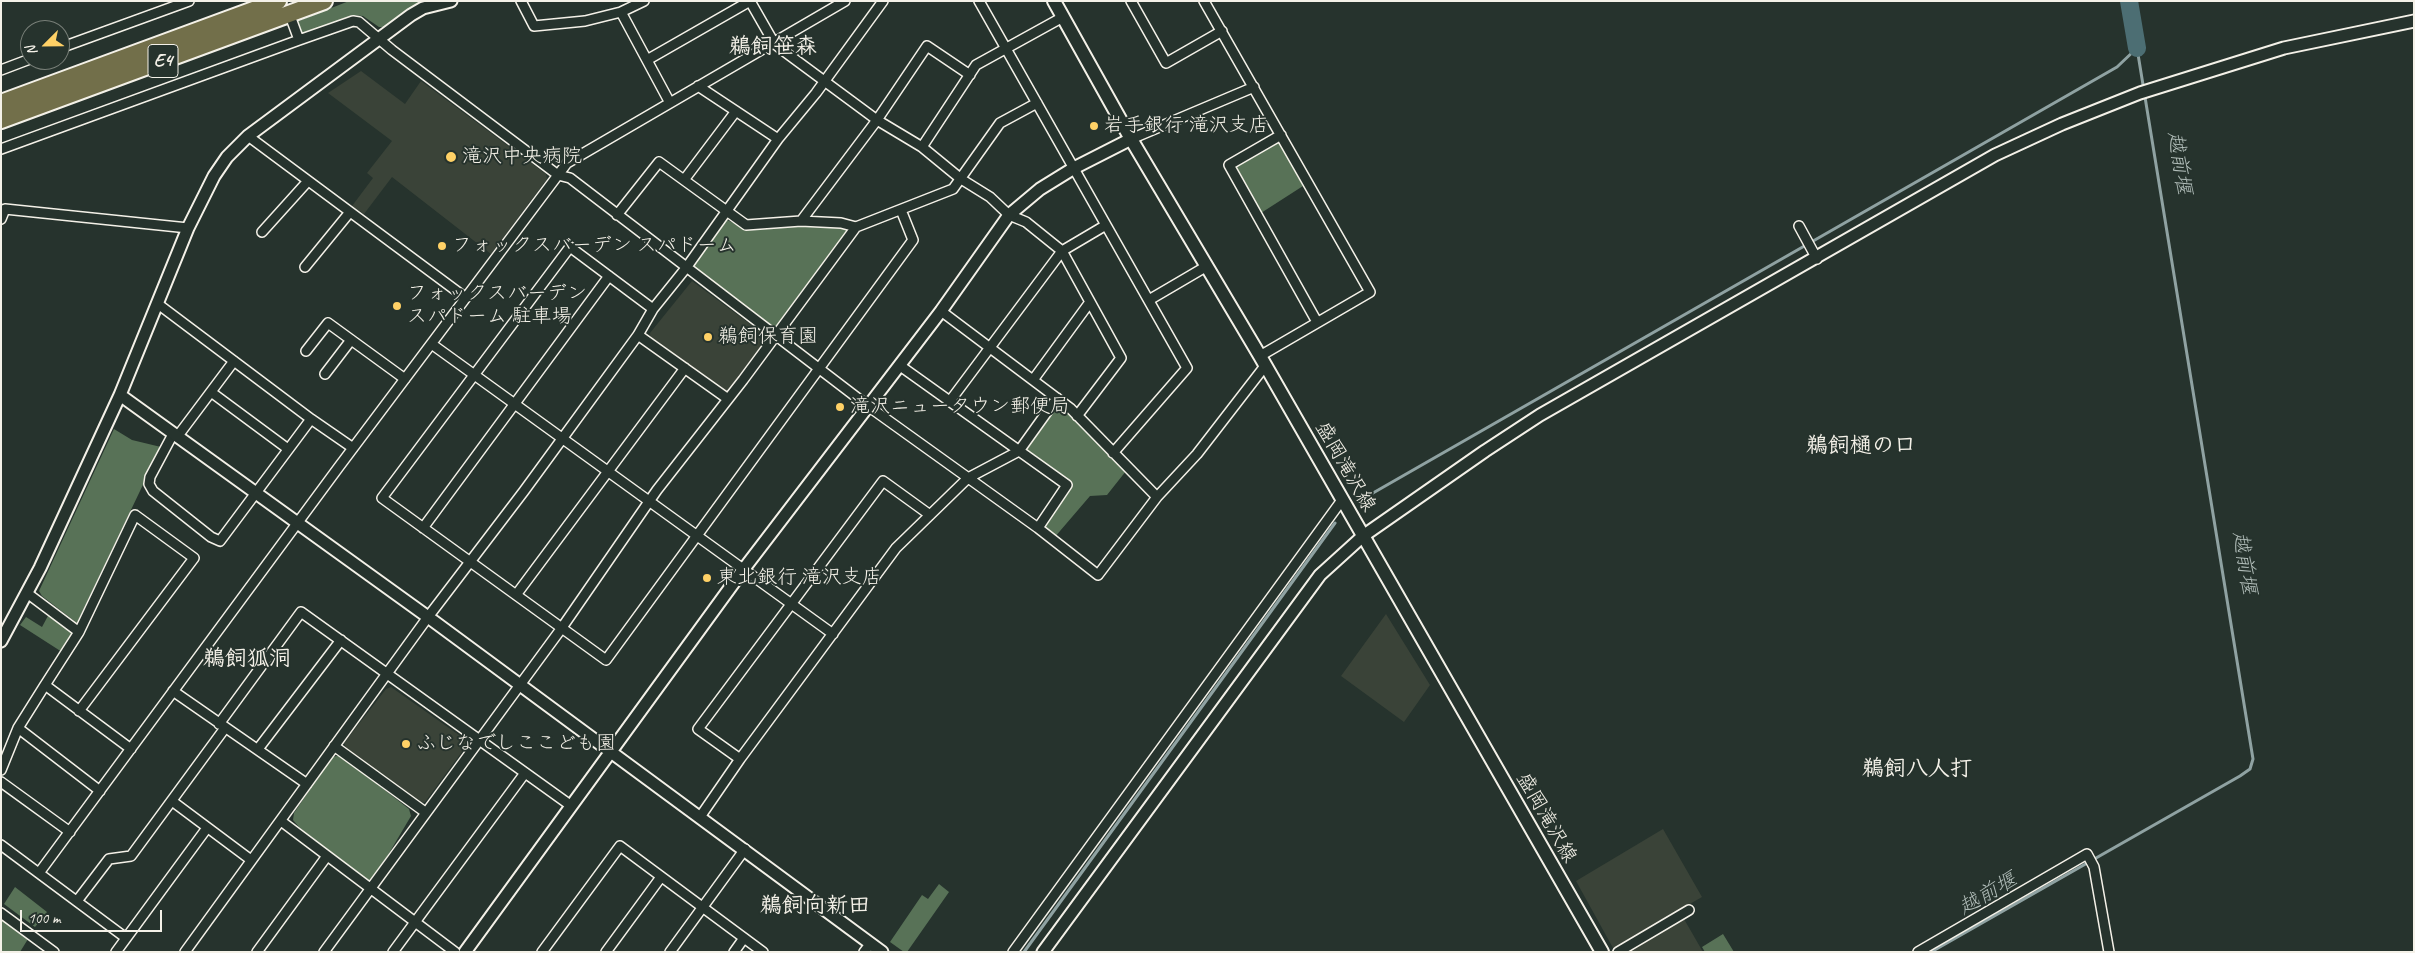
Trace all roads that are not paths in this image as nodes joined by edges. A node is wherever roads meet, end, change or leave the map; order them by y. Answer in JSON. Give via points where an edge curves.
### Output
{"nodes":[{"id":1,"x":190,"y":1,"type":"edge"},
{"id":2,"x":278,"y":1,"type":"edge"},
{"id":3,"x":324,"y":1,"type":"edge"},
{"id":4,"x":451,"y":1,"type":"edge"},
{"id":5,"x":521,"y":1,"type":"edge"},
{"id":6,"x":644,"y":1,"type":"edge"},
{"id":7,"x":750,"y":1,"type":"edge"},
{"id":8,"x":845,"y":1,"type":"edge"},
{"id":9,"x":979,"y":1,"type":"edge"},
{"id":10,"x":1054,"y":1,"type":"edge"},
{"id":11,"x":1131,"y":1,"type":"edge"},
{"id":12,"x":1204,"y":1,"type":"edge"},
{"id":13,"x":880,"y":2,"type":"edge"},
{"id":14,"x":621,"y":12,"type":"junction"},
{"id":15,"x":1064,"y":17,"type":"junction"},
{"id":16,"x":292,"y":21,"type":"dead end"},
{"id":17,"x":2414,"y":21,"type":"edge"},
{"id":18,"x":1222,"y":31,"type":"junction"},
{"id":19,"x":380,"y":39,"type":"junction"},
{"id":20,"x":299,"y":40,"type":"junction"},
{"id":21,"x":774,"y":43,"type":"junction"},
{"id":22,"x":70,"y":44,"type":"edge"},
{"id":23,"x":1006,"y":48,"type":"junction"},
{"id":24,"x":647,"y":60,"type":"junction"},
{"id":25,"x":20,"y":63,"type":"edge"},
{"id":26,"x":1,"y":70,"type":"edge"},
{"id":27,"x":970,"y":75,"type":"junction"},
{"id":28,"x":825,"y":79,"type":"junction"},
{"id":29,"x":698,"y":86,"type":"junction"},
{"id":30,"x":1254,"y":87,"type":"junction"},
{"id":31,"x":1037,"y":102,"type":"junction"},
{"id":32,"x":1,"y":103,"type":"edge"},
{"id":33,"x":670,"y":103,"type":"junction"},
{"id":34,"x":736,"y":111,"type":"junction"},
{"id":35,"x":1,"y":120,"type":"edge"},
{"id":36,"x":877,"y":120,"type":"junction"},
{"id":37,"x":1282,"y":135,"type":"junction"},
{"id":38,"x":248,"y":136,"type":"junction"},
{"id":39,"x":778,"y":139,"type":"junction"},
{"id":40,"x":1131,"y":139,"type":"junction"},
{"id":41,"x":922,"y":147,"type":"junction"},
{"id":42,"x":1,"y":149,"type":"edge"},
{"id":43,"x":1074,"y":168,"type":"junction"},
{"id":44,"x":558,"y":175,"type":"junction"},
{"id":45,"x":962,"y":179,"type":"junction"},
{"id":46,"x":684,"y":180,"type":"junction"},
{"id":47,"x":308,"y":181,"type":"junction"},
{"id":48,"x":3,"y":208,"type":"edge"},
{"id":49,"x":728,"y":210,"type":"junction"},
{"id":50,"x":901,"y":210,"type":"junction"},
{"id":51,"x":350,"y":212,"type":"junction"},
{"id":52,"x":618,"y":215,"type":"junction"},
{"id":53,"x":1009,"y":215,"type":"junction"},
{"id":54,"x":1,"y":219,"type":"edge"},
{"id":55,"x":801,"y":221,"type":"junction"},
{"id":56,"x":1106,"y":225,"type":"junction"},
{"id":57,"x":1799,"y":226,"type":"dead end"},
{"id":58,"x":856,"y":227,"type":"junction"},
{"id":59,"x":188,"y":228,"type":"junction"},
{"id":60,"x":262,"y":232,"type":"dead end"},
{"id":61,"x":1062,"y":251,"type":"junction"},
{"id":62,"x":1817,"y":259,"type":"junction"},
{"id":63,"x":1207,"y":266,"type":"junction"},
{"id":64,"x":304,"y":267,"type":"dead end"},
{"id":65,"x":686,"y":268,"type":"junction"},
{"id":66,"x":609,"y":276,"type":"junction"},
{"id":67,"x":466,"y":298,"type":"junction"},
{"id":68,"x":1149,"y":300,"type":"junction"},
{"id":69,"x":1090,"y":302,"type":"junction"},
{"id":70,"x":158,"y":304,"type":"junction"},
{"id":71,"x":653,"y":309,"type":"junction"},
{"id":72,"x":941,"y":311,"type":"junction"},
{"id":73,"x":1317,"y":322,"type":"junction"},
{"id":74,"x":638,"y":335,"type":"junction"},
{"id":75,"x":775,"y":335,"type":"junction"},
{"id":76,"x":352,"y":340,"type":"junction"},
{"id":77,"x":433,"y":345,"type":"junction"},
{"id":78,"x":991,"y":347,"type":"junction"},
{"id":79,"x":306,"y":351,"type":"dead end"},
{"id":80,"x":234,"y":361,"type":"junction"},
{"id":81,"x":1262,"y":361,"type":"junction"},
{"id":82,"x":899,"y":365,"type":"junction"},
{"id":83,"x":685,"y":368,"type":"junction"},
{"id":84,"x":819,"y":369,"type":"junction"},
{"id":85,"x":474,"y":373,"type":"junction"},
{"id":86,"x":326,"y":374,"type":"dead end"},
{"id":87,"x":404,"y":379,"type":"junction"},
{"id":88,"x":1033,"y":380,"type":"junction"},
{"id":89,"x":211,"y":392,"type":"junction"},
{"id":90,"x":120,"y":395,"type":"junction"},
{"id":91,"x":1057,"y":398,"type":"junction"},
{"id":92,"x":728,"y":399,"type":"junction"},
{"id":93,"x":950,"y":401,"type":"junction"},
{"id":94,"x":515,"y":403,"type":"junction"},
{"id":95,"x":868,"y":406,"type":"junction"},
{"id":96,"x":1077,"y":416,"type":"junction"},
{"id":97,"x":311,"y":418,"type":"junction"},
{"id":98,"x":175,"y":435,"type":"junction"},
{"id":99,"x":561,"y":437,"type":"junction"},
{"id":100,"x":353,"y":448,"type":"junction"},
{"id":101,"x":288,"y":450,"type":"junction"},
{"id":102,"x":1019,"y":451,"type":"junction"},
{"id":103,"x":1113,"y":453,"type":"junction"},
{"id":104,"x":610,"y":472,"type":"junction"},
{"id":105,"x":968,"y":478,"type":"junction"},
{"id":106,"x":255,"y":494,"type":"junction"},
{"id":107,"x":1157,"y":497,"type":"junction"},
{"id":108,"x":1342,"y":500,"type":"junction"},
{"id":109,"x":651,"y":501,"type":"junction"},
{"id":110,"x":930,"y":515,"type":"junction"},
{"id":111,"x":296,"y":524,"type":"junction"},
{"id":112,"x":423,"y":528,"type":"junction"},
{"id":113,"x":1038,"y":528,"type":"junction"},
{"id":114,"x":697,"y":535,"type":"junction"},
{"id":115,"x":1363,"y":536,"type":"junction"},
{"id":116,"x":470,"y":562,"type":"junction"},
{"id":117,"x":743,"y":570,"type":"junction"},
{"id":118,"x":27,"y":594,"type":"junction"},
{"id":119,"x":516,"y":596,"type":"junction"},
{"id":120,"x":792,"y":605,"type":"junction"},
{"id":121,"x":428,"y":617,"type":"junction"},
{"id":122,"x":561,"y":629,"type":"junction"},
{"id":123,"x":79,"y":632,"type":"junction"},
{"id":124,"x":833,"y":634,"type":"junction"},
{"id":125,"x":342,"y":640,"type":"junction"},
{"id":126,"x":1,"y":641,"type":"edge"},
{"id":127,"x":386,"y":675,"type":"junction"},
{"id":128,"x":45,"y":685,"type":"junction"},
{"id":129,"x":518,"y":685,"type":"junction"},
{"id":130,"x":173,"y":691,"type":"junction"},
{"id":131,"x":79,"y":710,"type":"junction"},
{"id":132,"x":222,"y":726,"type":"junction"},
{"id":133,"x":18,"y":728,"type":"junction"},
{"id":134,"x":479,"y":740,"type":"junction"},
{"id":135,"x":334,"y":746,"type":"junction"},
{"id":136,"x":131,"y":749,"type":"junction"},
{"id":137,"x":258,"y":749,"type":"junction"},
{"id":138,"x":611,"y":753,"type":"junction"},
{"id":139,"x":740,"y":759,"type":"junction"},
{"id":140,"x":1,"y":770,"type":"edge"},
{"id":141,"x":525,"y":773,"type":"junction"},
{"id":142,"x":1,"y":782,"type":"edge"},
{"id":143,"x":306,"y":784,"type":"junction"},
{"id":144,"x":100,"y":791,"type":"junction"},
{"id":145,"x":172,"y":801,"type":"junction"},
{"id":146,"x":570,"y":805,"type":"junction"},
{"id":147,"x":425,"y":812,"type":"junction"},
{"id":148,"x":700,"y":817,"type":"junction"},
{"id":149,"x":281,"y":821,"type":"junction"},
{"id":150,"x":206,"y":828,"type":"junction"},
{"id":151,"x":70,"y":832,"type":"junction"},
{"id":152,"x":1,"y":845,"type":"edge"},
{"id":153,"x":745,"y":849,"type":"junction"},
{"id":154,"x":327,"y":856,"type":"junction"},
{"id":155,"x":251,"y":860,"type":"junction"},
{"id":156,"x":39,"y":873,"type":"junction"},
{"id":157,"x":661,"y":877,"type":"junction"},
{"id":158,"x":370,"y":888,"type":"junction"},
{"id":159,"x":77,"y":901,"type":"junction"},
{"id":160,"x":702,"y":907,"type":"junction"},
{"id":161,"x":1689,"y":910,"type":"dead end"},
{"id":162,"x":1,"y":913,"type":"edge"},
{"id":163,"x":415,"y":920,"type":"junction"},
{"id":164,"x":126,"y":938,"type":"junction"},
{"id":165,"x":744,"y":938,"type":"junction"},
{"id":166,"x":868,"y":948,"type":"edge"},
{"id":167,"x":54,"y":952,"type":"edge"},
{"id":168,"x":116,"y":952,"type":"edge"},
{"id":169,"x":185,"y":952,"type":"edge"},
{"id":170,"x":257,"y":952,"type":"edge"},
{"id":171,"x":324,"y":952,"type":"edge"},
{"id":172,"x":393,"y":952,"type":"edge"},
{"id":173,"x":455,"y":952,"type":"edge"},
{"id":174,"x":465,"y":952,"type":"edge"},
{"id":175,"x":542,"y":952,"type":"edge"},
{"id":176,"x":606,"y":952,"type":"edge"},
{"id":177,"x":670,"y":952,"type":"edge"},
{"id":178,"x":734,"y":952,"type":"edge"},
{"id":179,"x":762,"y":952,"type":"edge"},
{"id":180,"x":882,"y":952,"type":"edge"},
{"id":181,"x":1014,"y":952,"type":"edge"},
{"id":182,"x":1043,"y":952,"type":"edge"},
{"id":183,"x":1602,"y":952,"type":"edge"},
{"id":184,"x":1618,"y":952,"type":"edge"},
{"id":185,"x":1918,"y":952,"type":"edge"},
{"id":186,"x":2109,"y":952,"type":"edge"}],
"edges":[{"from":1,"to":22,"type":"street"},
{"from":2,"to":32,"type":"highway","number":"E4"},
{"from":3,"to":35,"type":"highway","number":"E4"},
{"from":4,"to":19,"type":"street","via":[[424,8]]},
{"from":5,"to":14,"type":"street","via":[[534,26],[585,21]]},
{"from":6,"to":14,"type":"street"},
{"from":7,"to":21,"type":"street"},
{"from":7,"to":24,"type":"street"},
{"from":8,"to":21,"type":"street"},
{"from":9,"to":23,"type":"street"},
{"from":10,"to":15,"type":"main road","name":"盛岡滝沢線"},
{"from":11,"to":18,"type":"street","via":[[1166,63]]},
{"from":12,"to":18,"type":"street"},
{"from":13,"to":28,"type":"street"},
{"from":14,"to":24,"type":"street"},
{"from":15,"to":23,"type":"street"},
{"from":15,"to":40,"type":"main road","name":"盛岡滝沢線"},
{"from":16,"to":20,"type":"street"},
{"from":17,"to":62,"type":"street","via":[[2284,48],[2144,92],[2062,124],[1995,155]]},
{"from":18,"to":30,"type":"street"},
{"from":19,"to":20,"type":"street","via":[[353,21]]},
{"from":19,"to":38,"type":"street"},
{"from":19,"to":44,"type":"street"},
{"from":20,"to":42,"type":"street"},
{"from":21,"to":28,"type":"street"},
{"from":21,"to":29,"type":"street"},
{"from":23,"to":27,"type":"street","via":[[976,65]]},
{"from":23,"to":31,"type":"street"},
{"from":24,"to":33,"type":"street"},
{"from":25,"to":26,"type":"street"},
{"from":27,"to":36,"type":"street","via":[[927,46]]},
{"from":27,"to":41,"type":"street"},
{"from":28,"to":36,"type":"street"},
{"from":28,"to":39,"type":"street"},
{"from":29,"to":33,"type":"street"},
{"from":29,"to":34,"type":"street"},
{"from":30,"to":37,"type":"street"},
{"from":30,"to":40,"type":"street"},
{"from":31,"to":43,"type":"street"},
{"from":31,"to":45,"type":"street","via":[[1000,123]]},
{"from":33,"to":44,"type":"street","via":[[567,163]]},
{"from":34,"to":39,"type":"street"},
{"from":34,"to":46,"type":"street"},
{"from":36,"to":41,"type":"street"},
{"from":36,"to":55,"type":"street"},
{"from":37,"to":73,"type":"street","via":[[1370,292]]},
{"from":37,"to":73,"type":"street","via":[[1229,165]]},
{"from":38,"to":47,"type":"street"},
{"from":38,"to":59,"type":"street","via":[[214,176]]},
{"from":39,"to":49,"type":"street"},
{"from":40,"to":43,"type":"street"},
{"from":40,"to":63,"type":"main road","name":"盛岡滝沢線"},
{"from":41,"to":45,"type":"street"},
{"from":43,"to":53,"type":"street","via":[[1040,188]]},
{"from":43,"to":56,"type":"street"},
{"from":44,"to":52,"type":"street","via":[[570,178]]},
{"from":44,"to":67,"type":"street"},
{"from":45,"to":50,"type":"street","via":[[953,189]]},
{"from":45,"to":53,"type":"street","via":[[990,197]]},
{"from":46,"to":49,"type":"street"},
{"from":46,"to":52,"type":"street","via":[[658,162]]},
{"from":47,"to":51,"type":"street"},
{"from":47,"to":60,"type":"street"},
{"from":48,"to":54,"type":"street"},
{"from":48,"to":59,"type":"street"},
{"from":49,"to":55,"type":"street","via":[[746,224]]},
{"from":49,"to":65,"type":"street"},
{"from":50,"to":58,"type":"street"},
{"from":50,"to":84,"type":"street","via":[[913,240]]},
{"from":51,"to":64,"type":"street"},
{"from":51,"to":67,"type":"street"},
{"from":52,"to":65,"type":"street"},
{"from":53,"to":61,"type":"street","via":[[1026,222]]},
{"from":53,"to":72,"type":"street"},
{"from":55,"to":58,"type":"street","via":[[841,222]]},
{"from":56,"to":61,"type":"street"},
{"from":56,"to":68,"type":"street"},
{"from":57,"to":62,"type":"street"},
{"from":58,"to":75,"type":"street"},
{"from":59,"to":70,"type":"street"},
{"from":61,"to":69,"type":"street"},
{"from":61,"to":78,"type":"street"},
{"from":62,"to":115,"type":"street","via":[[1540,415]]},
{"from":63,"to":68,"type":"street"},
{"from":63,"to":81,"type":"main road","name":"盛岡滝沢線"},
{"from":65,"to":71,"type":"street"},
{"from":65,"to":75,"type":"street"},
{"from":66,"to":71,"type":"street"},
{"from":66,"to":85,"type":"street","via":[[570,247]]},
{"from":66,"to":94,"type":"street"},
{"from":67,"to":77,"type":"street"},
{"from":68,"to":103,"type":"street","via":[[1188,368]]},
{"from":69,"to":88,"type":"street"},
{"from":69,"to":96,"type":"street","via":[[1121,358]]},
{"from":70,"to":80,"type":"street"},
{"from":70,"to":90,"type":"street"},
{"from":71,"to":74,"type":"street"},
{"from":72,"to":78,"type":"street"},
{"from":72,"to":82,"type":"street"},
{"from":73,"to":81,"type":"street"},
{"from":74,"to":83,"type":"street"},
{"from":74,"to":99,"type":"street"},
{"from":75,"to":84,"type":"street"},
{"from":75,"to":92,"type":"street"},
{"from":76,"to":79,"type":"street","via":[[328,323]]},
{"from":76,"to":86,"type":"street"},
{"from":76,"to":87,"type":"street"},
{"from":77,"to":85,"type":"street"},
{"from":77,"to":87,"type":"street"},
{"from":78,"to":88,"type":"street"},
{"from":78,"to":93,"type":"street"},
{"from":80,"to":89,"type":"street"},
{"from":80,"to":97,"type":"street"},
{"from":81,"to":107,"type":"street","via":[[1197,454]]},
{"from":81,"to":108,"type":"main road","name":"盛岡滝沢線"},
{"from":82,"to":93,"type":"street"},
{"from":82,"to":95,"type":"street"},
{"from":83,"to":92,"type":"street"},
{"from":83,"to":104,"type":"street"},
{"from":84,"to":95,"type":"street"},
{"from":84,"to":114,"type":"street"},
{"from":85,"to":94,"type":"street"},
{"from":85,"to":112,"type":"street","via":[[382,498]]},
{"from":87,"to":100,"type":"street"},
{"from":88,"to":91,"type":"street"},
{"from":89,"to":98,"type":"street"},
{"from":89,"to":101,"type":"street"},
{"from":90,"to":98,"type":"street"},
{"from":90,"to":118,"type":"street"},
{"from":91,"to":96,"type":"street"},
{"from":91,"to":102,"type":"street"},
{"from":92,"to":109,"type":"street"},
{"from":93,"to":102,"type":"street"},
{"from":94,"to":99,"type":"street"},
{"from":94,"to":112,"type":"street"},
{"from":95,"to":105,"type":"street"},
{"from":95,"to":117,"type":"street"},
{"from":96,"to":103,"type":"street"},
{"from":97,"to":100,"type":"street"},
{"from":97,"to":101,"type":"street"},
{"from":98,"to":106,"type":"street"},
{"from":98,"to":106,"type":"street","via":[[149,484],[153,491],[211,537],[220,541]]},
{"from":99,"to":104,"type":"street"},
{"from":99,"to":116,"type":"street"},
{"from":100,"to":111,"type":"street"},
{"from":101,"to":106,"type":"street"},
{"from":102,"to":105,"type":"street"},
{"from":102,"to":113,"type":"street","via":[[1067,485]]},
{"from":103,"to":107,"type":"street"},
{"from":104,"to":109,"type":"street"},
{"from":104,"to":119,"type":"street"},
{"from":105,"to":110,"type":"street"},
{"from":105,"to":113,"type":"street"},
{"from":106,"to":111,"type":"street"},
{"from":107,"to":113,"type":"street","via":[[1098,575]]},
{"from":108,"to":115,"type":"main road","name":"盛岡滝沢線"},
{"from":108,"to":181,"type":"street"},
{"from":109,"to":114,"type":"street"},
{"from":109,"to":122,"type":"street"},
{"from":110,"to":120,"type":"street","via":[[883,481]]},
{"from":110,"to":124,"type":"street","via":[[896,548]]},
{"from":111,"to":121,"type":"street"},
{"from":111,"to":130,"type":"street"},
{"from":112,"to":116,"type":"street"},
{"from":114,"to":117,"type":"street"},
{"from":114,"to":122,"type":"street","via":[[606,660]]},
{"from":115,"to":182,"type":"street","via":[[1320,575]]},
{"from":115,"to":183,"type":"main road","name":"盛岡滝沢線"},
{"from":116,"to":119,"type":"street"},
{"from":116,"to":121,"type":"street"},
{"from":117,"to":120,"type":"street"},
{"from":117,"to":138,"type":"street"},
{"from":118,"to":123,"type":"street"},
{"from":118,"to":126,"type":"street"},
{"from":119,"to":122,"type":"street"},
{"from":120,"to":124,"type":"street"},
{"from":120,"to":139,"type":"street","via":[[698,729]]},
{"from":121,"to":127,"type":"street"},
{"from":121,"to":129,"type":"street"},
{"from":122,"to":129,"type":"street"},
{"from":123,"to":128,"type":"street"},
{"from":123,"to":131,"type":"street","via":[[135,515],[194,558]]},
{"from":124,"to":139,"type":"street"},
{"from":125,"to":127,"type":"street"},
{"from":125,"to":132,"type":"street","via":[[301,612]]},
{"from":125,"to":137,"type":"street"},
{"from":127,"to":134,"type":"street"},
{"from":127,"to":135,"type":"street"},
{"from":128,"to":131,"type":"street"},
{"from":128,"to":133,"type":"street"},
{"from":129,"to":134,"type":"street"},
{"from":129,"to":138,"type":"street"},
{"from":130,"to":132,"type":"street"},
{"from":130,"to":136,"type":"street"},
{"from":131,"to":136,"type":"street"},
{"from":132,"to":137,"type":"street"},
{"from":132,"to":145,"type":"street"},
{"from":133,"to":140,"type":"street"},
{"from":133,"to":144,"type":"street"},
{"from":134,"to":141,"type":"street"},
{"from":134,"to":147,"type":"street"},
{"from":135,"to":143,"type":"street"},
{"from":135,"to":147,"type":"street"},
{"from":136,"to":144,"type":"street"},
{"from":137,"to":143,"type":"street"},
{"from":138,"to":146,"type":"street"},
{"from":138,"to":148,"type":"street"},
{"from":139,"to":148,"type":"street"},
{"from":141,"to":146,"type":"street"},
{"from":141,"to":163,"type":"street"},
{"from":142,"to":151,"type":"street"},
{"from":143,"to":149,"type":"street"},
{"from":144,"to":151,"type":"street"},
{"from":145,"to":150,"type":"street"},
{"from":145,"to":159,"type":"street","via":[[131,856],[110,858]]},
{"from":146,"to":174,"type":"street"},
{"from":147,"to":158,"type":"street"},
{"from":148,"to":153,"type":"street"},
{"from":149,"to":154,"type":"street"},
{"from":149,"to":155,"type":"street"},
{"from":150,"to":155,"type":"street"},
{"from":150,"to":164,"type":"street"},
{"from":151,"to":156,"type":"street"},
{"from":152,"to":156,"type":"street"},
{"from":153,"to":160,"type":"street"},
{"from":153,"to":166,"type":"street"},
{"from":154,"to":158,"type":"street"},
{"from":154,"to":170,"type":"street"},
{"from":155,"to":169,"type":"street"},
{"from":156,"to":159,"type":"street"},
{"from":157,"to":160,"type":"street"},
{"from":157,"to":175,"type":"street","via":[[620,846]]},
{"from":157,"to":176,"type":"street"},
{"from":158,"to":163,"type":"street"},
{"from":158,"to":171,"type":"street"},
{"from":159,"to":164,"type":"street"},
{"from":160,"to":165,"type":"street"},
{"from":160,"to":177,"type":"street"},
{"from":161,"to":184,"type":"street"},
{"from":162,"to":167,"type":"street"},
{"from":163,"to":172,"type":"street"},
{"from":163,"to":173,"type":"street"},
{"from":164,"to":168,"type":"street"},
{"from":165,"to":178,"type":"street"},
{"from":165,"to":179,"type":"street"},
{"from":166,"to":180,"type":"street"},
{"from":185,"to":186,"type":"street","via":[[2087,854]]}]}
